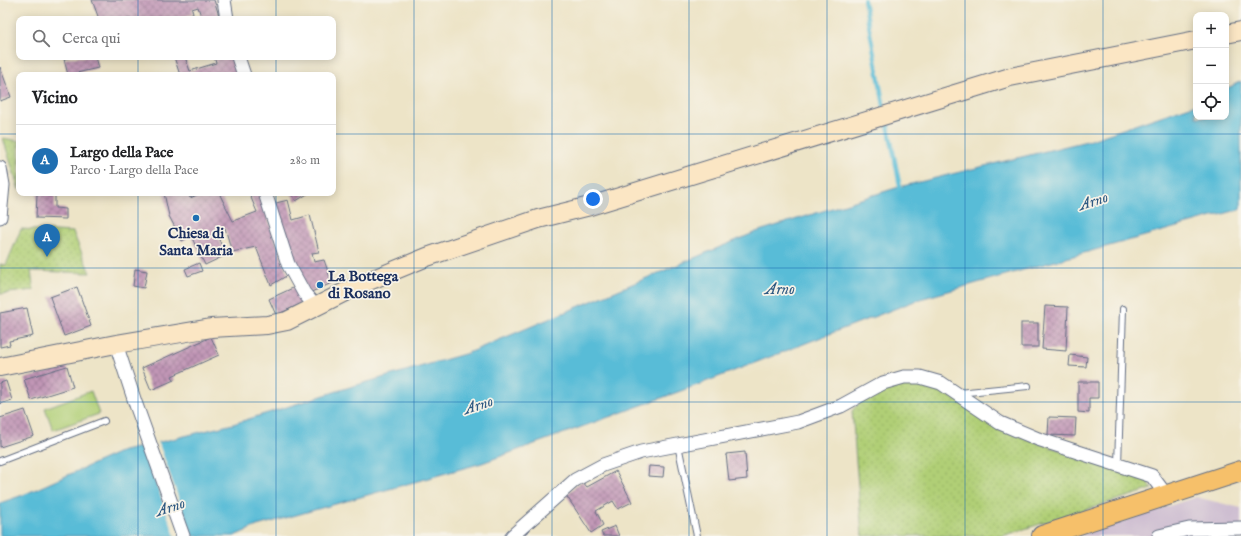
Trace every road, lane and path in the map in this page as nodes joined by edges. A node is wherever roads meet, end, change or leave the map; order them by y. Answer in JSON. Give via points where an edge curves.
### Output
{"nodes":[{"id":1,"x":224,"y":0,"type":"edge"},
{"id":2,"x":227,"y":16,"type":"edge"},
{"id":3,"x":1241,"y":31,"type":"edge"},
{"id":4,"x":1229,"y":33,"type":"edge"},
{"id":5,"x":1193,"y":41,"type":"edge"},
{"id":6,"x":239,"y":60,"type":"edge"},
{"id":7,"x":243,"y":72,"type":"edge"},
{"id":8,"x":0,"y":168,"type":"edge"},
{"id":9,"x":266,"y":196,"type":"edge"},
{"id":10,"x":0,"y":217,"type":"edge"},
{"id":11,"x":315,"y":306,"type":"junction"},
{"id":12,"x":1124,"y":309,"type":"dead end"},
{"id":13,"x":116,"y":344,"type":"junction"},
{"id":14,"x":0,"y":367,"type":"edge"},
{"id":15,"x":1028,"y":386,"type":"dead end"},
{"id":16,"x":956,"y":393,"type":"junction"},
{"id":17,"x":104,"y":421,"type":"dead end"},
{"id":18,"x":678,"y":445,"type":"junction"},
{"id":19,"x":0,"y":461,"type":"edge"},
{"id":20,"x":1118,"y":465,"type":"junction"},
{"id":21,"x":1241,"y":471,"type":"edge"},
{"id":22,"x":1166,"y":495,"type":"junction"},
{"id":23,"x":1241,"y":528,"type":"edge"},
{"id":24,"x":183,"y":536,"type":"edge"},
{"id":25,"x":512,"y":536,"type":"edge"},
{"id":26,"x":697,"y":536,"type":"edge"},
{"id":27,"x":1042,"y":536,"type":"edge"},
{"id":28,"x":1159,"y":536,"type":"edge"}],
"edges":[{"from":1,"to":2,"type":"street"},
{"from":3,"to":4,"type":"main road"},
{"from":5,"to":11,"type":"main road","via":[[1010,77],[590,206],[538,219],[427,257]]},
{"from":6,"to":7,"type":"street"},
{"from":8,"to":10,"type":"street","via":[[3,185]]},
{"from":9,"to":11,"type":"street","via":[[288,264]]},
{"from":11,"to":13,"type":"main road","via":[[287,321],[211,328]]},
{"from":12,"to":20,"type":"lane"},
{"from":13,"to":14,"type":"main road"},
{"from":13,"to":24,"type":"street"},
{"from":15,"to":16,"type":"lane"},
{"from":16,"to":18,"type":"street","via":[[941,383],[920,377],[904,377],[883,383],[841,406],[798,422]]},
{"from":16,"to":20,"type":"street","via":[[1000,423]]},
{"from":17,"to":19,"type":"lane"},
{"from":18,"to":25,"type":"street","via":[[641,452],[603,465],[575,480]]},
{"from":18,"to":26,"type":"lane"},
{"from":20,"to":22,"type":"street","via":[[1152,476]]},
{"from":21,"to":22,"type":"main road"},
{"from":22,"to":27,"type":"main road"},
{"from":23,"to":28,"type":"street","via":[[1189,529]]}]}
